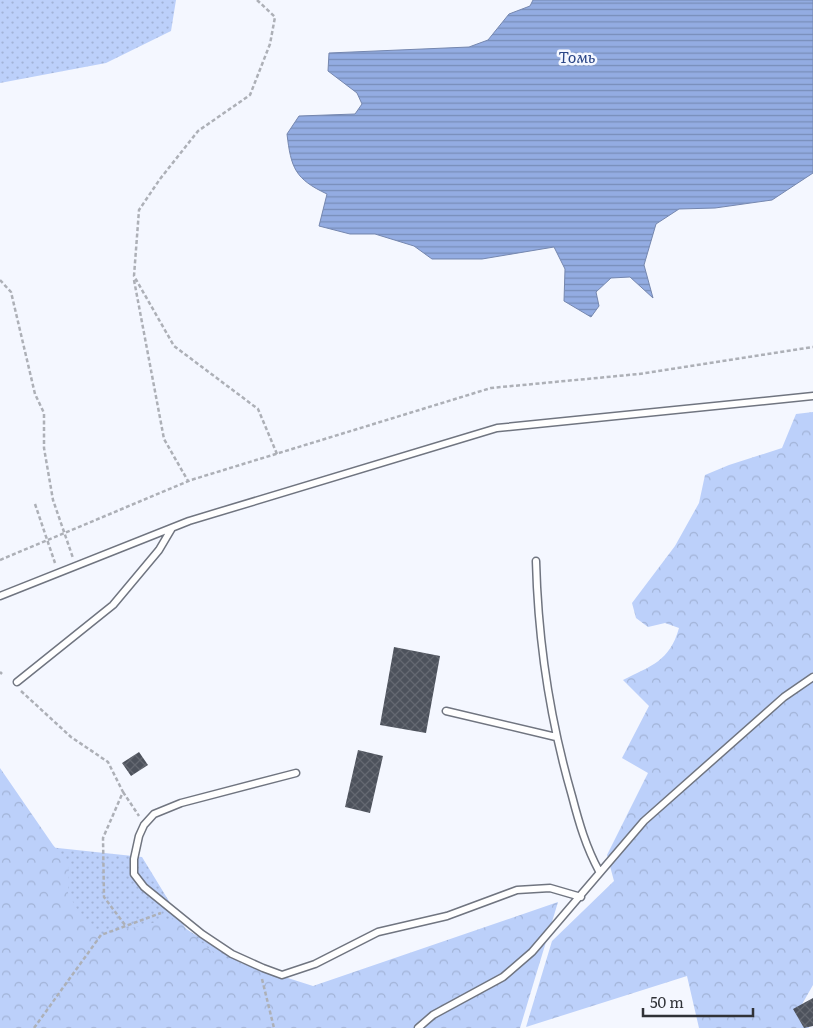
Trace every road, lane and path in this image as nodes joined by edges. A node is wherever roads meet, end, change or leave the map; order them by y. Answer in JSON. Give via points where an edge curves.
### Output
{"nodes":[{"id":1,"x":257,"y":0,"type":"edge"},
{"id":2,"x":134,"y":276,"type":"junction"},
{"id":3,"x":0,"y":280,"type":"edge"},
{"id":4,"x":813,"y":347,"type":"edge"},
{"id":5,"x":813,"y":396,"type":"edge"},
{"id":6,"x":278,"y":454,"type":"junction"},
{"id":7,"x":188,"y":482,"type":"junction"},
{"id":8,"x":35,"y":504,"type":"dead end"},
{"id":9,"x":172,"y":528,"type":"junction"},
{"id":10,"x":65,"y":533,"type":"junction"},
{"id":11,"x":47,"y":540,"type":"junction"},
{"id":12,"x":0,"y":560,"type":"edge"},
{"id":13,"x":536,"y":561,"type":"dead end"},
{"id":14,"x":76,"y":566,"type":"junction"},
{"id":15,"x":58,"y":572,"type":"junction"},
{"id":16,"x":0,"y":596,"type":"edge"},
{"id":17,"x":813,"y":677,"type":"edge"},
{"id":18,"x":17,"y":685,"type":"joint"},
{"id":19,"x":446,"y":711,"type":"dead end"},
{"id":20,"x":556,"y":737,"type":"junction"},
{"id":21,"x":296,"y":773,"type":"dead end"},
{"id":22,"x":123,"y":792,"type":"junction"},
{"id":23,"x":144,"y":824,"type":"junction"},
{"id":24,"x":599,"y":871,"type":"junction"},
{"id":25,"x":581,"y":897,"type":"junction"},
{"id":26,"x":172,"y":910,"type":"junction"},
{"id":27,"x":125,"y":925,"type":"junction"},
{"id":28,"x":263,"y":968,"type":"junction"},
{"id":29,"x":34,"y":1028,"type":"edge"},
{"id":30,"x":274,"y":1028,"type":"edge"},
{"id":31,"x":418,"y":1028,"type":"edge"}],
"edges":[{"from":1,"to":2,"type":"path","via":[[275,17],[270,44],[250,94],[198,131],[140,210]]},
{"from":2,"to":6,"type":"path","via":[[174,346],[258,409]]},
{"from":2,"to":7,"type":"path","via":[[164,440]]},
{"from":3,"to":10,"type":"path","via":[[11,292],[35,394],[44,413],[44,448],[53,500]]},
{"from":4,"to":6,"type":"path","via":[[640,374],[491,388]]},
{"from":5,"to":9,"type":"lane","via":[[497,428],[279,492]]},
{"from":6,"to":7,"type":"path"},
{"from":7,"to":10,"type":"path"},
{"from":8,"to":11,"type":"path"},
{"from":9,"to":14,"type":"lane"},
{"from":9,"to":18,"type":"lane","via":[[159,550],[113,605]]},
{"from":10,"to":11,"type":"path"},
{"from":10,"to":14,"type":"path"},
{"from":11,"to":12,"type":"path"},
{"from":11,"to":15,"type":"path"},
{"from":13,"to":20,"type":"lane","via":[[537,613]]},
{"from":14,"to":15,"type":"lane"},
{"from":15,"to":16,"type":"lane"},
{"from":17,"to":24,"type":"lane","via":[[784,697],[644,821]]},
{"from":18,"to":22,"type":"path","via":[[71,737],[108,762]]},
{"from":19,"to":20,"type":"lane"},
{"from":20,"to":24,"type":"lane","via":[[587,849]]},
{"from":21,"to":23,"type":"lane","via":[[181,803],[154,814]]},
{"from":22,"to":23,"type":"path"},
{"from":22,"to":27,"type":"path","via":[[103,838],[104,897]]},
{"from":23,"to":26,"type":"lane","via":[[134,859],[134,874],[144,887]]},
{"from":24,"to":25,"type":"lane"},
{"from":25,"to":28,"type":"lane","via":[[550,888],[517,890],[448,916],[378,932],[315,964],[282,975]]},
{"from":25,"to":31,"type":"lane","via":[[532,952],[503,977],[433,1015]]},
{"from":26,"to":27,"type":"path"},
{"from":26,"to":28,"type":"lane","via":[[232,954]]},
{"from":27,"to":29,"type":"path","via":[[101,935]]},
{"from":28,"to":30,"type":"path","via":[[261,975]]}]}
